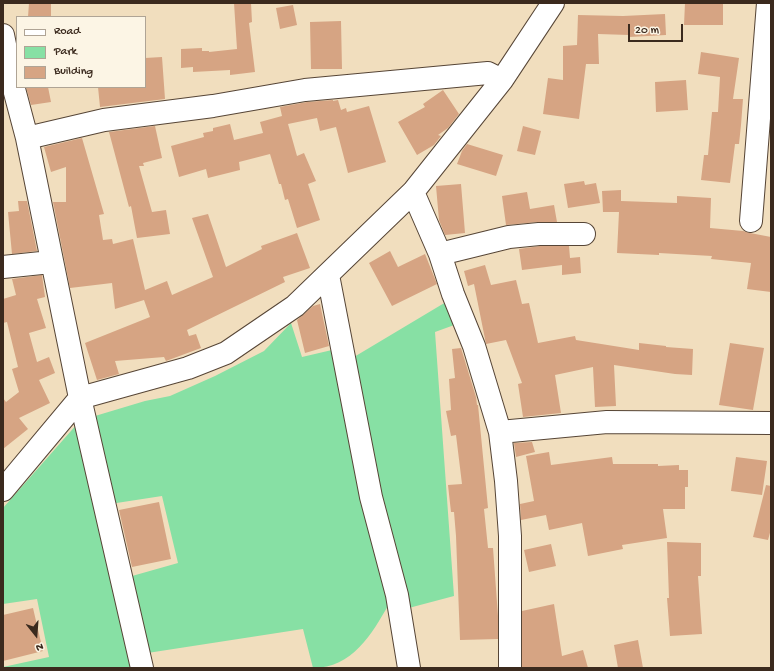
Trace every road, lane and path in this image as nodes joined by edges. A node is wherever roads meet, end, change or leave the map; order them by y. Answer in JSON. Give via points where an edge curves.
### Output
{"nodes":[{"id":1,"x":553,"y":3,"type":"edge"},
{"id":2,"x":768,"y":3,"type":"edge"},
{"id":3,"x":3,"y":35,"type":"edge"},
{"id":4,"x":502,"y":80,"type":"junction"},
{"id":5,"x":8,"y":91,"type":"edge"},
{"id":6,"x":26,"y":138,"type":"junction"},
{"id":7,"x":413,"y":192,"type":"junction"},
{"id":8,"x":751,"y":221,"type":"dead end"},
{"id":9,"x":584,"y":234,"type":"dead end"},
{"id":10,"x":440,"y":254,"type":"junction"},
{"id":11,"x":51,"y":262,"type":"junction"},
{"id":12,"x":3,"y":268,"type":"edge"},
{"id":13,"x":328,"y":275,"type":"junction"},
{"id":14,"x":80,"y":398,"type":"junction"},
{"id":15,"x":771,"y":423,"type":"edge"},
{"id":16,"x":500,"y":432,"type":"junction"},
{"id":17,"x":3,"y":490,"type":"edge"},
{"id":18,"x":142,"y":668,"type":"edge"},
{"id":19,"x":409,"y":668,"type":"edge"},
{"id":20,"x":510,"y":668,"type":"edge"}],
"edges":[{"from":1,"to":4,"type":"street"},
{"from":2,"to":8,"type":"street"},
{"from":3,"to":5,"type":"street"},
{"from":4,"to":6,"type":"street","via":[[488,74],[304,90],[213,106],[104,120]]},
{"from":4,"to":7,"type":"street"},
{"from":5,"to":6,"type":"street"},
{"from":6,"to":11,"type":"street"},
{"from":7,"to":10,"type":"street"},
{"from":7,"to":13,"type":"street"},
{"from":9,"to":10,"type":"street","via":[[509,237]]},
{"from":10,"to":16,"type":"street","via":[[474,346]]},
{"from":11,"to":12,"type":"street"},
{"from":11,"to":14,"type":"street"},
{"from":13,"to":14,"type":"street","via":[[295,306],[226,353],[188,368]]},
{"from":13,"to":19,"type":"street","via":[[371,497],[397,595]]},
{"from":14,"to":17,"type":"street"},
{"from":14,"to":18,"type":"street"},
{"from":15,"to":16,"type":"street","via":[[607,422]]},
{"from":16,"to":20,"type":"street","via":[[510,536]]}]}
